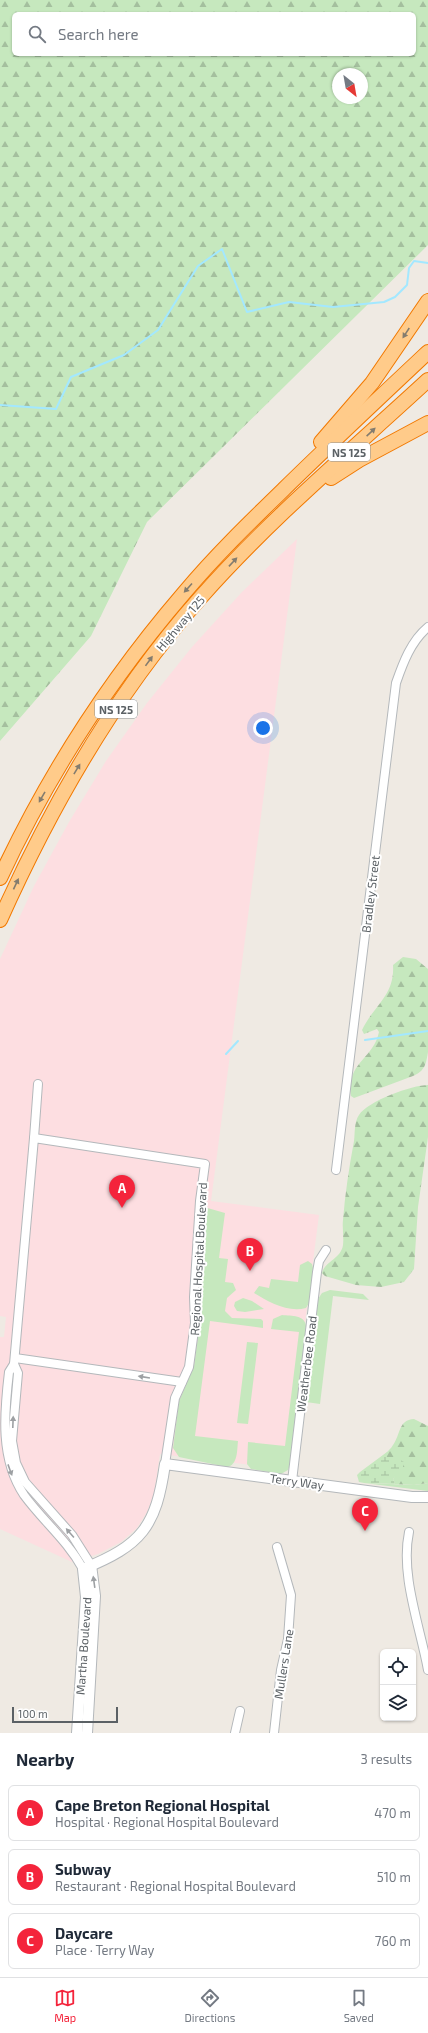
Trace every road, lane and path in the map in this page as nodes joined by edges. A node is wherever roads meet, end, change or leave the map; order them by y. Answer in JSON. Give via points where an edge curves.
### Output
{"nodes":[{"id":1,"x":428,"y":301,"type":"edge"},
{"id":2,"x":428,"y":352,"type":"edge"},
{"id":3,"x":428,"y":380,"type":"edge"},
{"id":4,"x":428,"y":423,"type":"edge"},
{"id":5,"x":264,"y":509,"type":"junction"},
{"id":6,"x":270,"y":524,"type":"junction"},
{"id":7,"x":428,"y":627,"type":"edge"},
{"id":8,"x":0,"y":878,"type":"edge"},
{"id":9,"x":0,"y":920,"type":"edge"},
{"id":10,"x":38,"y":1084,"type":"dead end"},
{"id":11,"x":34,"y":1138,"type":"junction"},
{"id":12,"x":336,"y":1170,"type":"dead end"},
{"id":13,"x":326,"y":1250,"type":"dead end"},
{"id":14,"x":14,"y":1361,"type":"junction"},
{"id":15,"x":182,"y":1382,"type":"junction"},
{"id":16,"x":165,"y":1464,"type":"junction"},
{"id":17,"x":292,"y":1481,"type":"junction"},
{"id":18,"x":428,"y":1497,"type":"edge"},
{"id":19,"x":409,"y":1532,"type":"dead end"},
{"id":20,"x":277,"y":1547,"type":"dead end"},
{"id":21,"x":87,"y":1567,"type":"junction"},
{"id":22,"x":428,"y":1670,"type":"edge"},
{"id":23,"x":240,"y":1711,"type":"dead end"},
{"id":24,"x":77,"y":1733,"type":"edge"},
{"id":25,"x":87,"y":1733,"type":"edge"},
{"id":26,"x":235,"y":1733,"type":"edge"},
{"id":27,"x":274,"y":1733,"type":"edge"}],
"edges":[{"from":1,"to":5,"type":"highway","one_way":true,"via":[[372,383]]},
{"from":2,"to":5,"type":"highway","name":"Highway 125","number":"NS 125"},
{"from":6,"to":3,"type":"highway","name":"Highway 125","number":"NS 125","one_way":true},
{"from":4,"to":6,"type":"highway","via":[[336,475]]},
{"from":5,"to":8,"type":"highway","name":"Highway 125","number":"NS 125","one_way":true,"via":[[184,593],[117,678],[50,783]]},
{"from":9,"to":6,"type":"highway","name":"Highway 125","number":"NS 125","one_way":true,"via":[[25,864],[56,806],[131,686],[188,612]]},
{"from":7,"to":12,"type":"street","name":"Bradley Street","via":[[420,634],[403,663],[396,683]]},
{"from":10,"to":11,"type":"street"},
{"from":11,"to":14,"type":"street"},
{"from":11,"to":15,"type":"street","name":"Regional Hospital Boulevard","via":[[205,1164],[194,1289],[195,1324],[189,1367]]},
{"from":13,"to":17,"type":"street","name":"Weatherbee Road","via":[[319,1261],[317,1272]]},
{"from":15,"to":14,"type":"street","one_way":true},
{"from":14,"to":21,"type":"street","via":[[18,1373],[12,1441],[16,1463],[25,1482],[72,1535]]},
{"from":15,"to":16,"type":"street","name":"Regional Hospital Boulevard","via":[[175,1398]]},
{"from":16,"to":17,"type":"street","name":"Terry Way"},
{"from":16,"to":21,"type":"street","via":[[158,1504],[144,1530],[124,1548]]},
{"from":17,"to":18,"type":"street","name":"Terry Way"},
{"from":19,"to":22,"type":"street","via":[[406,1549],[407,1572]]},
{"from":20,"to":27,"type":"street","name":"Mullers Lane","via":[[291,1595],[288,1639],[281,1670]]},
{"from":21,"to":24,"type":"street","name":"Martha Boulevard"},
{"from":25,"to":21,"type":"street","name":"Martha Boulevard","one_way":true,"via":[[95,1596]]},
{"from":23,"to":26,"type":"street"}]}
